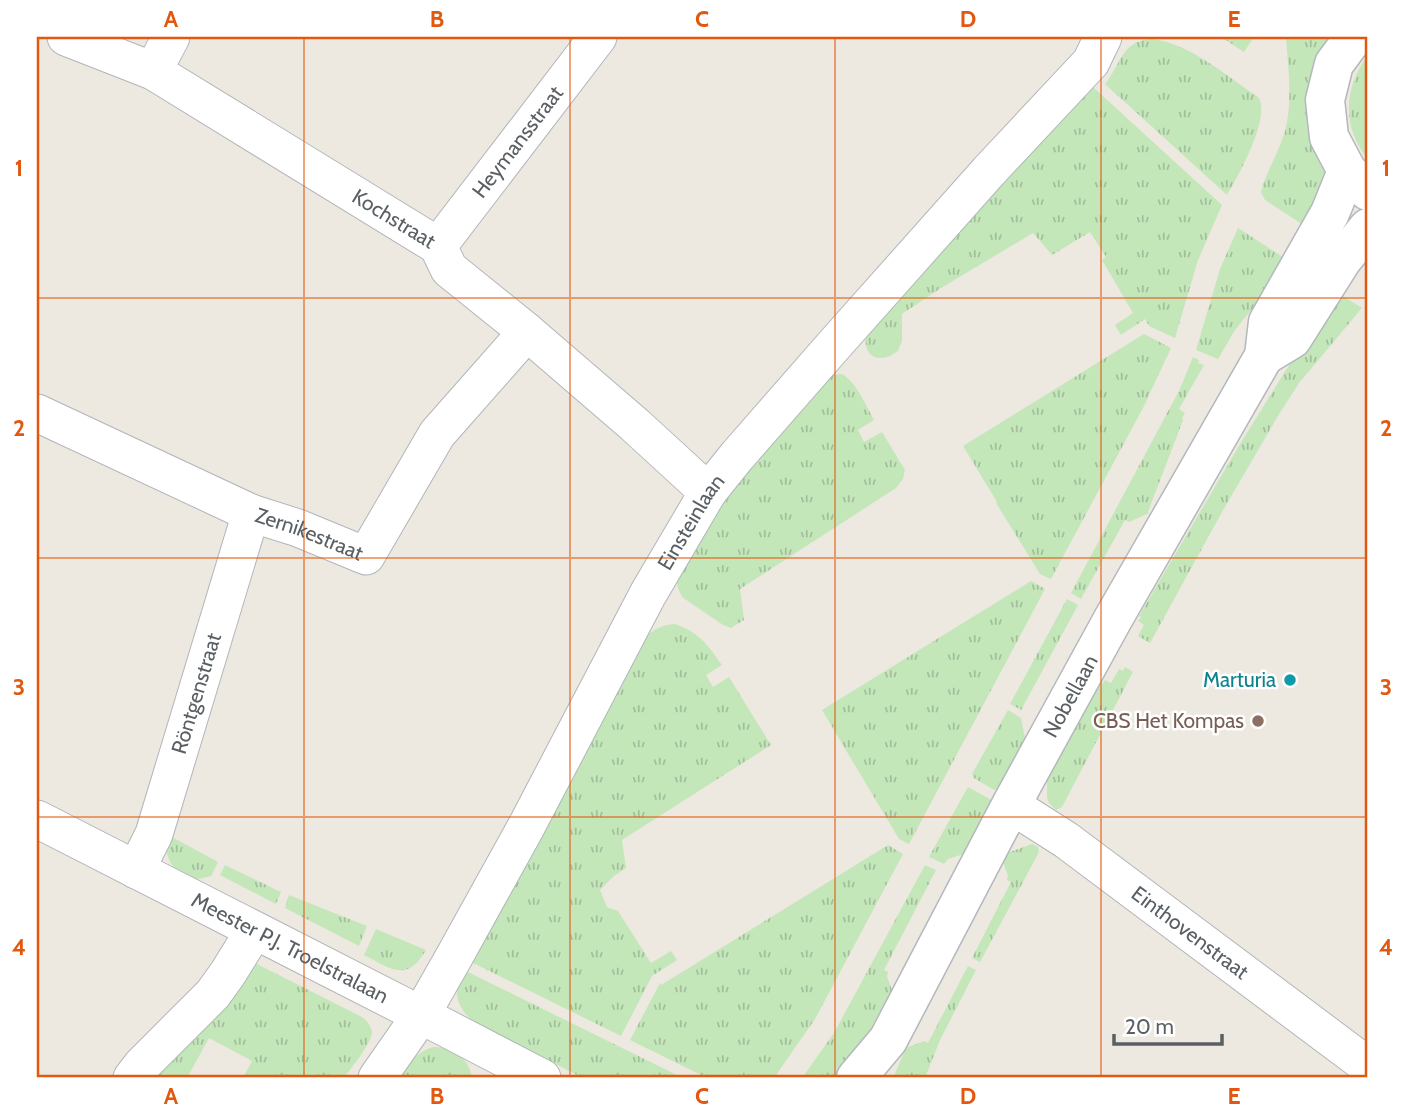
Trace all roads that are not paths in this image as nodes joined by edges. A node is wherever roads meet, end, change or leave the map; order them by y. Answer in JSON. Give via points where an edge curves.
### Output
{"nodes":[{"id":1,"x":66,"y":37,"type":"edge"},
{"id":2,"x":171,"y":37,"type":"edge"},
{"id":3,"x":598,"y":37,"type":"edge"},
{"id":4,"x":1103,"y":37,"type":"edge"},
{"id":5,"x":1353,"y":37,"type":"edge"},
{"id":6,"x":153,"y":71,"type":"junction"},
{"id":7,"x":1357,"y":181,"type":"edge"},
{"id":8,"x":1368,"y":228,"type":"edge"},
{"id":9,"x":438,"y":246,"type":"junction"},
{"id":10,"x":527,"y":332,"type":"junction"},
{"id":11,"x":1264,"y":356,"type":"junction"},
{"id":12,"x":37,"y":413,"type":"edge"},
{"id":13,"x":708,"y":492,"type":"junction"},
{"id":14,"x":251,"y":513,"type":"junction"},
{"id":15,"x":1011,"y":805,"type":"junction"},
{"id":16,"x":37,"y":819,"type":"edge"},
{"id":17,"x":136,"y":870,"type":"junction"},
{"id":18,"x":254,"y":931,"type":"junction"},
{"id":19,"x":421,"y":1015,"type":"junction"},
{"id":20,"x":888,"y":1040,"type":"junction"},
{"id":21,"x":1368,"y":1066,"type":"edge"},
{"id":22,"x":132,"y":1078,"type":"edge"},
{"id":23,"x":377,"y":1078,"type":"edge"},
{"id":24,"x":542,"y":1078,"type":"edge"},
{"id":25,"x":856,"y":1078,"type":"edge"},
{"id":26,"x":877,"y":1078,"type":"edge"}],
"edges":[{"from":1,"to":6,"type":"street","name":"Kochstraat"},
{"from":2,"to":6,"type":"street"},
{"from":3,"to":9,"type":"street","name":"Heymansstraat"},
{"from":4,"to":13,"type":"street","name":"Einsteinlaan","via":[[1091,62],[989,171]]},
{"from":5,"to":7,"type":"main road","via":[[1334,64],[1325,100],[1329,137]]},
{"from":6,"to":9,"type":"street","name":"Kochstraat"},
{"from":7,"to":11,"type":"main road","name":"Nobellaan","via":[[1330,213],[1268,322]]},
{"from":8,"to":11,"type":"main road","name":"Nobellaan","via":[[1292,339]]},
{"from":9,"to":10,"type":"street","name":"Kochstraat","via":[[449,269]]},
{"from":10,"to":13,"type":"street","name":"Kochstraat"},
{"from":10,"to":14,"type":"street","name":"Zernikestraat","via":[[437,434],[366,556]]},
{"from":11,"to":15,"type":"main road","name":"Nobellaan"},
{"from":12,"to":14,"type":"street","name":"Zernikestraat"},
{"from":13,"to":19,"type":"street","name":"Einsteinlaan","via":[[648,594]]},
{"from":14,"to":17,"type":"street","name":"Röntgenstraat","via":[[154,834]]},
{"from":15,"to":20,"type":"main road","name":"Nobellaan"},
{"from":15,"to":21,"type":"street","name":"Einthovenstraat","via":[[1066,840]]},
{"from":16,"to":17,"type":"street","name":"Meester P.J. Troelstralaan"},
{"from":17,"to":18,"type":"street","name":"Meester P.J. Troelstralaan"},
{"from":18,"to":19,"type":"street","name":"Meester P.J. Troelstralaan"},
{"from":18,"to":22,"type":"street","via":[[213,994]]},
{"from":19,"to":23,"type":"street","name":"Einsteinlaan"},
{"from":19,"to":24,"type":"street","name":"Meester P.J. Troelstralaan"},
{"from":20,"to":25,"type":"main road","name":"Nobellaan"},
{"from":20,"to":26,"type":"main road","name":"Nobellaan"}]}
